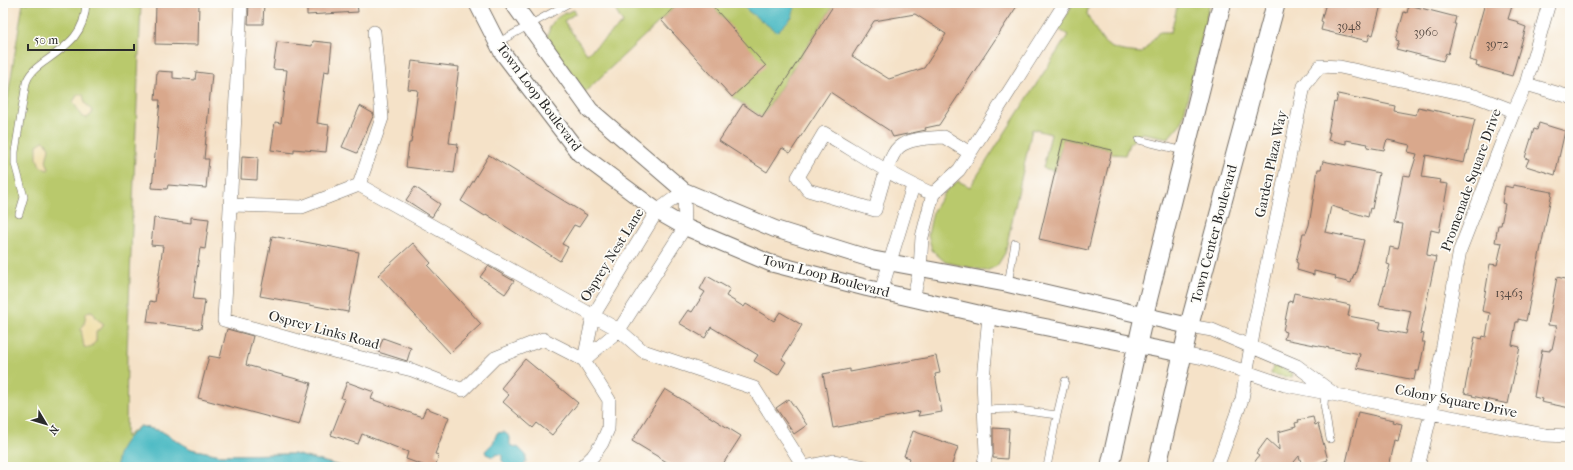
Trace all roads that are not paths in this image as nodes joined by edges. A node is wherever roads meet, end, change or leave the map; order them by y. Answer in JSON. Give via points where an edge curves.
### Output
{"nodes":[{"id":1,"x":86,"y":3,"type":"edge"},
{"id":2,"x":241,"y":3,"type":"edge"},
{"id":3,"x":477,"y":3,"type":"edge"},
{"id":4,"x":513,"y":3,"type":"edge"},
{"id":5,"x":569,"y":3,"type":"edge"},
{"id":6,"x":1065,"y":3,"type":"edge"},
{"id":7,"x":1222,"y":3,"type":"edge"},
{"id":8,"x":1276,"y":3,"type":"edge"},
{"id":9,"x":1549,"y":3,"type":"edge"},
{"id":10,"x":529,"y":26,"type":"junction"},
{"id":11,"x":374,"y":32,"type":"dead end"},
{"id":12,"x":497,"y":43,"type":"junction"},
{"id":13,"x":1526,"y":84,"type":"junction"},
{"id":14,"x":1570,"y":97,"type":"edge"},
{"id":15,"x":1514,"y":111,"type":"junction"},
{"id":16,"x":1139,"y":140,"type":"dead end"},
{"id":17,"x":1184,"y":151,"type":"junction"},
{"id":18,"x":970,"y":153,"type":"junction"},
{"id":19,"x":886,"y":170,"type":"junction"},
{"id":20,"x":359,"y":185,"type":"junction"},
{"id":21,"x":913,"y":186,"type":"junction"},
{"id":22,"x":684,"y":191,"type":"junction"},
{"id":23,"x":933,"y":194,"type":"junction"},
{"id":24,"x":230,"y":205,"type":"junction"},
{"id":25,"x":657,"y":212,"type":"junction"},
{"id":26,"x":19,"y":214,"type":"dead end"},
{"id":27,"x":685,"y":227,"type":"junction"},
{"id":28,"x":1015,"y":243,"type":"dead end"},
{"id":29,"x":889,"y":263,"type":"junction"},
{"id":30,"x":920,"y":268,"type":"junction"},
{"id":31,"x":1008,"y":284,"type":"junction"},
{"id":32,"x":881,"y":291,"type":"junction"},
{"id":33,"x":913,"y":299,"type":"junction"},
{"id":34,"x":1144,"y":315,"type":"junction"},
{"id":35,"x":593,"y":316,"type":"junction"},
{"id":36,"x":989,"y":316,"type":"junction"},
{"id":37,"x":1190,"y":326,"type":"junction"},
{"id":38,"x":619,"y":330,"type":"junction"},
{"id":39,"x":1251,"y":345,"type":"junction"},
{"id":40,"x":1137,"y":346,"type":"junction"},
{"id":41,"x":1183,"y":354,"type":"junction"},
{"id":42,"x":584,"y":360,"type":"junction"},
{"id":43,"x":1246,"y":371,"type":"junction"},
{"id":44,"x":1065,"y":381,"type":"dead end"},
{"id":45,"x":1331,"y":394,"type":"junction"},
{"id":46,"x":984,"y":410,"type":"junction"},
{"id":47,"x":1431,"y":413,"type":"junction"},
{"id":48,"x":1058,"y":415,"type":"junction"},
{"id":49,"x":1570,"y":436,"type":"edge"},
{"id":50,"x":1330,"y":439,"type":"dead end"},
{"id":51,"x":582,"y":467,"type":"edge"},
{"id":52,"x":804,"y":467,"type":"edge"},
{"id":53,"x":865,"y":467,"type":"edge"},
{"id":54,"x":983,"y":467,"type":"edge"},
{"id":55,"x":1047,"y":467,"type":"edge"},
{"id":56,"x":1110,"y":467,"type":"edge"},
{"id":57,"x":1157,"y":467,"type":"edge"},
{"id":58,"x":1216,"y":467,"type":"edge"},
{"id":59,"x":1418,"y":467,"type":"edge"}],
"edges":[{"from":1,"to":26,"type":"lane","via":[[80,30],[66,46],[28,76],[15,152],[15,164],[24,197]]},
{"from":2,"to":24,"type":"street","name":"Osprey Links Road"},
{"from":3,"to":12,"type":"street","name":"Town Loop Boulevard"},
{"from":4,"to":10,"type":"street","name":"Town Loop Boulevard"},
{"from":5,"to":10,"type":"lane"},
{"from":6,"to":18,"type":"street"},
{"from":7,"to":17,"type":"main road"},
{"from":8,"to":37,"type":"main road","name":"Town Center Boulevard"},
{"from":9,"to":13,"type":"street","name":"Promenade Square Drive"},
{"from":10,"to":12,"type":"lane"},
{"from":10,"to":22,"type":"street","name":"Town Loop Boulevard","via":[[590,110]]},
{"from":11,"to":20,"type":"street","via":[[382,118]]},
{"from":12,"to":25,"type":"street","name":"Town Loop Boulevard","via":[[579,153]]},
{"from":13,"to":14,"type":"street"},
{"from":13,"to":15,"type":"street","name":"Promenade Square Drive"},
{"from":15,"to":39,"type":"street","name":"Garden Plaza Way","via":[[1475,96],[1340,67],[1320,66],[1304,86]]},
{"from":15,"to":47,"type":"street","name":"Promenade Square Drive","via":[[1460,250]]},
{"from":16,"to":17,"type":"lane"},
{"from":17,"to":34,"type":"main road"},
{"from":18,"to":19,"type":"street","via":[[944,137],[909,142],[898,147]]},
{"from":18,"to":23,"type":"street","via":[[959,170]]},
{"from":19,"to":19,"type":"street","via":[[824,134],[798,177],[808,190],[875,210]]},
{"from":19,"to":21,"type":"street"},
{"from":20,"to":24,"type":"street","via":[[302,207]]},
{"from":20,"to":35,"type":"street","name":"Osprey Nest Lane"},
{"from":21,"to":23,"type":"street"},
{"from":21,"to":29,"type":"street"},
{"from":22,"to":25,"type":"street","name":"Osprey Nest Lane"},
{"from":22,"to":27,"type":"street"},
{"from":22,"to":29,"type":"street","name":"Town Loop Boulevard","via":[[775,229],[870,260]]},
{"from":23,"to":30,"type":"street","via":[[922,237]]},
{"from":24,"to":42,"type":"street","name":"Osprey Links Road","via":[[224,320],[412,370],[463,390],[495,358],[543,339]]},
{"from":25,"to":27,"type":"street","name":"Town Loop Boulevard"},
{"from":25,"to":35,"type":"street","name":"Osprey Nest Lane"},
{"from":27,"to":32,"type":"street","name":"Town Loop Boulevard","via":[[770,263]]},
{"from":27,"to":38,"type":"street"},
{"from":28,"to":31,"type":"lane"},
{"from":29,"to":30,"type":"street","name":"Town Loop Boulevard"},
{"from":29,"to":32,"type":"street"},
{"from":30,"to":31,"type":"street","name":"Town Loop Boulevard"},
{"from":30,"to":33,"type":"street"},
{"from":31,"to":34,"type":"street","name":"Town Loop Boulevard"},
{"from":32,"to":33,"type":"street","name":"Town Loop Boulevard"},
{"from":33,"to":36,"type":"street","name":"Town Loop Boulevard"},
{"from":34,"to":37,"type":"street","name":"Town Loop Boulevard"},
{"from":34,"to":40,"type":"main road"},
{"from":35,"to":38,"type":"street","name":"Osprey Nest Lane"},
{"from":35,"to":42,"type":"street","name":"Osprey Nest Lane"},
{"from":36,"to":40,"type":"street","name":"Town Loop Boulevard"},
{"from":36,"to":46,"type":"street","via":[[983,379]]},
{"from":37,"to":39,"type":"street","name":"Colony Square Drive","via":[[1212,330]]},
{"from":37,"to":41,"type":"main road","name":"Town Center Boulevard"},
{"from":38,"to":42,"type":"street"},
{"from":38,"to":52,"type":"street","name":"Osprey Nest Lane","via":[[643,351],[754,388]]},
{"from":39,"to":43,"type":"street","name":"Garden Plaza Way"},
{"from":39,"to":45,"type":"street","name":"Colony Square Drive","via":[[1297,366]]},
{"from":40,"to":41,"type":"street","name":"Town Loop Boulevard"},
{"from":40,"to":56,"type":"main road"},
{"from":41,"to":43,"type":"street","name":"Colony Square Drive"},
{"from":41,"to":57,"type":"main road","name":"Town Center Boulevard"},
{"from":42,"to":51,"type":"street","via":[[609,400],[610,414],[608,429],[602,443]]},
{"from":43,"to":45,"type":"street","name":"Colony Square Drive","via":[[1285,385]]},
{"from":43,"to":58,"type":"street","name":"Garden Plaza Way","via":[[1242,398]]},
{"from":44,"to":48,"type":"lane"},
{"from":45,"to":47,"type":"street","name":"Colony Square Drive"},
{"from":45,"to":50,"type":"lane","via":[[1324,405]]},
{"from":46,"to":48,"type":"lane","via":[[1012,409]]},
{"from":46,"to":54,"type":"street","via":[[986,454]]},
{"from":47,"to":49,"type":"street","name":"Colony Square Drive","via":[[1546,435]]},
{"from":47,"to":59,"type":"street","name":"Promenade Square Drive"},
{"from":48,"to":55,"type":"lane"},
{"from":52,"to":53,"type":"street","name":"Osprey Nest Lane","via":[[833,461]]}]}
